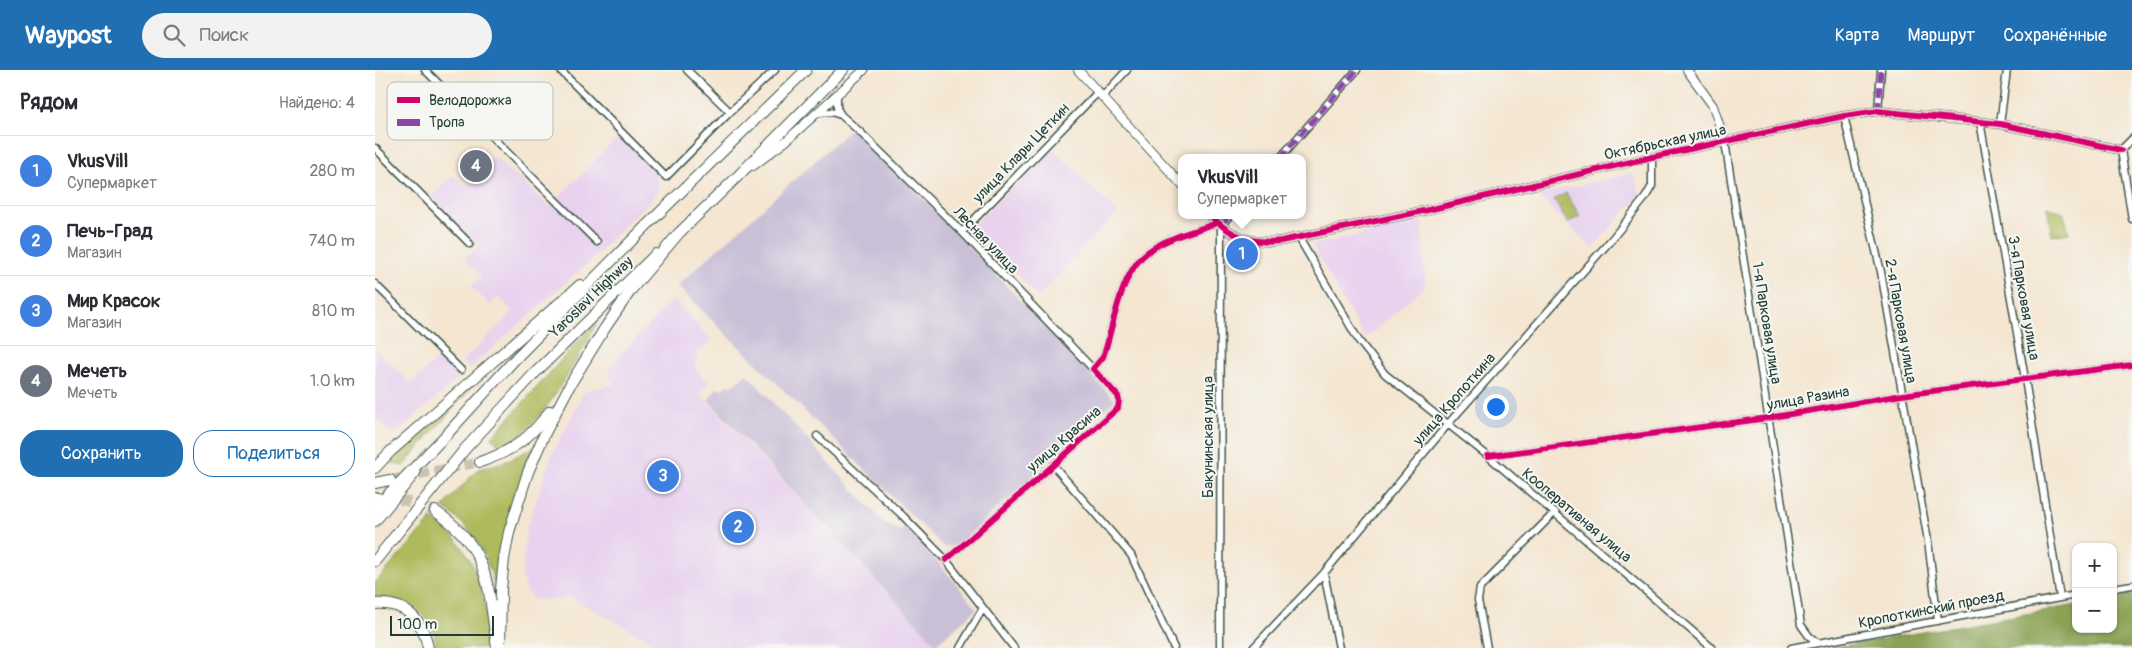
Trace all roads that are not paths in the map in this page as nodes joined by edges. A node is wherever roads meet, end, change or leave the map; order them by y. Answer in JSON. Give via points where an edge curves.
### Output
{"nodes":[{"id":1,"x":425,"y":70,"type":"edge"},
{"id":2,"x":560,"y":70,"type":"edge"},
{"id":3,"x":687,"y":70,"type":"edge"},
{"id":4,"x":775,"y":70,"type":"edge"},
{"id":5,"x":806,"y":70,"type":"edge"},
{"id":6,"x":843,"y":70,"type":"edge"},
{"id":7,"x":864,"y":70,"type":"edge"},
{"id":8,"x":1078,"y":70,"type":"edge"},
{"id":9,"x":1127,"y":70,"type":"edge"},
{"id":10,"x":1357,"y":70,"type":"edge"},
{"id":11,"x":1687,"y":70,"type":"edge"},
{"id":12,"x":1881,"y":70,"type":"edge"},
{"id":13,"x":2007,"y":70,"type":"edge"},
{"id":14,"x":437,"y":82,"type":"edge"},
{"id":15,"x":1101,"y":94,"type":"junction"},
{"id":16,"x":837,"y":95,"type":"junction"},
{"id":17,"x":1878,"y":111,"type":"junction"},
{"id":18,"x":730,"y":112,"type":"junction"},
{"id":19,"x":817,"y":113,"type":"junction"},
{"id":20,"x":841,"y":115,"type":"junction"},
{"id":21,"x":1844,"y":116,"type":"junction"},
{"id":22,"x":1980,"y":120,"type":"junction"},
{"id":23,"x":2000,"y":124,"type":"junction"},
{"id":24,"x":2132,"y":139,"type":"edge"},
{"id":25,"x":495,"y":140,"type":"edge"},
{"id":26,"x":1725,"y":142,"type":"junction"},
{"id":27,"x":375,"y":148,"type":"edge"},
{"id":28,"x":2121,"y":150,"type":"junction"},
{"id":29,"x":1284,"y":154,"type":"edge"},
{"id":30,"x":1652,"y":157,"type":"junction"},
{"id":31,"x":735,"y":179,"type":"junction"},
{"id":32,"x":1178,"y":181,"type":"edge"},
{"id":33,"x":1214,"y":219,"type":"edge"},
{"id":34,"x":1225,"y":219,"type":"edge"},
{"id":35,"x":2132,"y":219,"type":"edge"},
{"id":36,"x":1219,"y":224,"type":"junction"},
{"id":37,"x":646,"y":226,"type":"junction"},
{"id":38,"x":962,"y":232,"type":"junction"},
{"id":39,"x":679,"y":233,"type":"junction"},
{"id":40,"x":1299,"y":238,"type":"junction"},
{"id":41,"x":597,"y":242,"type":"dead end"},
{"id":42,"x":470,"y":244,"type":"dead end"},
{"id":43,"x":375,"y":284,"type":"edge"},
{"id":44,"x":2132,"y":365,"type":"edge"},
{"id":45,"x":1093,"y":369,"type":"junction"},
{"id":46,"x":461,"y":370,"type":"dead end"},
{"id":47,"x":2025,"y":378,"type":"junction"},
{"id":48,"x":571,"y":383,"type":"junction"},
{"id":49,"x":1902,"y":395,"type":"junction"},
{"id":50,"x":1768,"y":418,"type":"junction"},
{"id":51,"x":1448,"y":424,"type":"junction"},
{"id":52,"x":449,"y":432,"type":"junction"},
{"id":53,"x":817,"y":436,"type":"dead end"},
{"id":54,"x":1488,"y":456,"type":"junction"},
{"id":55,"x":480,"y":462,"type":"tunnel mouth"},
{"id":56,"x":1053,"y":465,"type":"junction"},
{"id":57,"x":375,"y":468,"type":"edge"},
{"id":58,"x":390,"y":480,"type":"tunnel mouth"},
{"id":59,"x":375,"y":482,"type":"edge"},
{"id":60,"x":376,"y":501,"type":"edge"},
{"id":61,"x":435,"y":511,"type":"tunnel mouth"},
{"id":62,"x":1555,"y":512,"type":"junction"},
{"id":63,"x":375,"y":521,"type":"edge"},
{"id":64,"x":946,"y":560,"type":"junction"},
{"id":65,"x":375,"y":561,"type":"edge"},
{"id":66,"x":1325,"y":573,"type":"junction"},
{"id":67,"x":2132,"y":585,"type":"edge"},
{"id":68,"x":2117,"y":587,"type":"edge"},
{"id":69,"x":2072,"y":596,"type":"edge"},
{"id":70,"x":2060,"y":598,"type":"junction"},
{"id":71,"x":375,"y":604,"type":"edge"},
{"id":72,"x":983,"y":608,"type":"junction"},
{"id":73,"x":1938,"y":621,"type":"junction"},
{"id":74,"x":1818,"y":643,"type":"junction"},
{"id":75,"x":428,"y":648,"type":"edge"},
{"id":76,"x":498,"y":648,"type":"edge"},
{"id":77,"x":960,"y":648,"type":"edge"},
{"id":78,"x":1014,"y":648,"type":"edge"},
{"id":79,"x":1174,"y":648,"type":"edge"},
{"id":80,"x":1220,"y":648,"type":"edge"},
{"id":81,"x":1253,"y":648,"type":"edge"},
{"id":82,"x":1339,"y":648,"type":"edge"},
{"id":83,"x":1487,"y":648,"type":"edge"},
{"id":84,"x":1712,"y":648,"type":"edge"},
{"id":85,"x":1791,"y":648,"type":"edge"}],
"edges":[{"from":1,"to":14,"type":"street"},
{"from":2,"to":18,"type":"street","via":[[666,177]]},
{"from":3,"to":18,"type":"street"},
{"from":4,"to":18,"type":"street"},
{"from":5,"to":37,"type":"main road","name":"Yaroslavl Highway"},
{"from":6,"to":31,"type":"main road","name":"Yaroslavl Highway"},
{"from":7,"to":16,"type":"street"},
{"from":8,"to":15,"type":"street"},
{"from":9,"to":15,"type":"street","name":"улица Клары Цеткин"},
{"from":10,"to":29,"type":"street"},
{"from":11,"to":26,"type":"street","name":"1-я Парковая улица","via":[[1713,106]]},
{"from":12,"to":17,"type":"street"},
{"from":13,"to":23,"type":"street"},
{"from":15,"to":32,"type":"street"},
{"from":15,"to":38,"type":"street","name":"улица Клары Цеткин"},
{"from":16,"to":19,"type":"street"},
{"from":16,"to":20,"type":"street","via":[[837,108]]},
{"from":17,"to":21,"type":"street","name":"Октябрьская улица"},
{"from":17,"to":22,"type":"street","name":"Октябрьская улица"},
{"from":19,"to":20,"type":"street","via":[[825,111]]},
{"from":19,"to":31,"type":"street"},
{"from":20,"to":38,"type":"street","name":"Лесная улица"},
{"from":21,"to":26,"type":"street","name":"Октябрьская улица"},
{"from":21,"to":49,"type":"street","name":"2-я Парковая улица","via":[[1881,272]]},
{"from":22,"to":23,"type":"street","name":"Октябрьская улица"},
{"from":22,"to":47,"type":"street","name":"3-я Парковая улица"},
{"from":23,"to":28,"type":"street","name":"Октябрьская улица"},
{"from":24,"to":28,"type":"street"},
{"from":25,"to":41,"type":"street"},
{"from":26,"to":30,"type":"street","name":"Октябрьская улица"},
{"from":26,"to":50,"type":"street","name":"1-я Парковая улица"},
{"from":27,"to":42,"type":"street"},
{"from":28,"to":35,"type":"street"},
{"from":30,"to":40,"type":"street","name":"Октябрьская улица"},
{"from":30,"to":51,"type":"street","name":"улица Кропоткина","via":[[1652,186],[1645,198]]},
{"from":31,"to":39,"type":"main road","name":"Yaroslavl Highway"},
{"from":33,"to":36,"type":"street","name":"Октябрьская улица"},
{"from":34,"to":36,"type":"street"},
{"from":36,"to":40,"type":"street","name":"Октябрьская улица","via":[[1232,234],[1253,242]]},
{"from":36,"to":45,"type":"street","via":[[1163,243],[1148,251],[1135,264],[1127,278],[1103,357]]},
{"from":36,"to":80,"type":"street","name":"Бакунинская улица"},
{"from":37,"to":52,"type":"main road","name":"Yaroslavl Highway","via":[[516,358]]},
{"from":37,"to":57,"type":"main road"},
{"from":38,"to":45,"type":"street","name":"Лесная улица"},
{"from":39,"to":48,"type":"main road","via":[[631,290]]},
{"from":39,"to":65,"type":"main road","name":"Yaroslavl Highway","via":[[533,376],[465,449]]},
{"from":40,"to":51,"type":"street","name":"Кооперативная улица","via":[[1359,342],[1385,374]]},
{"from":43,"to":46,"type":"street"},
{"from":44,"to":47,"type":"street","name":"улица Разина"},
{"from":45,"to":56,"type":"street","name":"улица Красина","via":[[1118,396],[1119,405],[1114,413]]},
{"from":47,"to":49,"type":"street","name":"улица Разина"},
{"from":47,"to":70,"type":"street","name":"3-я Парковая улица"},
{"from":48,"to":55,"type":"main road","via":[[524,441],[505,453]]},
{"from":48,"to":76,"type":"main road","via":[[528,472],[511,525],[503,559]]},
{"from":49,"to":50,"type":"street","name":"улица Разина"},
{"from":49,"to":73,"type":"street","name":"2-я Парковая улица","via":[[1928,541]]},
{"from":50,"to":54,"type":"street","name":"улица Разина"},
{"from":50,"to":74,"type":"street","name":"1-я Парковая улица","via":[[1801,625]]},
{"from":51,"to":54,"type":"street","name":"Кооперативная улица"},
{"from":51,"to":66,"type":"street","name":"улица Кропоткина"},
{"from":52,"to":60,"type":"main road"},
{"from":52,"to":63,"type":"main road","name":"Yaroslavl Highway"},
{"from":53,"to":64,"type":"street"},
{"from":54,"to":62,"type":"street","name":"Кооперативная улица"},
{"from":56,"to":64,"type":"street","name":"улица Красина"},
{"from":56,"to":79,"type":"street","via":[[1131,555]]},
{"from":58,"to":59,"type":"main road"},
{"from":61,"to":76,"type":"main road","via":[[464,534],[475,550],[489,590]]},
{"from":62,"to":83,"type":"street","via":[[1481,588],[1478,600]]},
{"from":62,"to":84,"type":"street","name":"Кооперативная улица"},
{"from":64,"to":72,"type":"street"},
{"from":66,"to":81,"type":"street","name":"улица Кропоткина"},
{"from":66,"to":82,"type":"street"},
{"from":67,"to":68,"type":"street"},
{"from":69,"to":70,"type":"street","name":"Кропоткинский проезд"},
{"from":70,"to":73,"type":"street","name":"Кропоткинский проезд"},
{"from":71,"to":75,"type":"main road","via":[[398,606],[410,612],[420,622]]},
{"from":72,"to":77,"type":"street"},
{"from":72,"to":78,"type":"street"},
{"from":73,"to":74,"type":"street","name":"Кропоткинский проезд"},
{"from":74,"to":85,"type":"street","name":"Кропоткинский проезд"}]}
